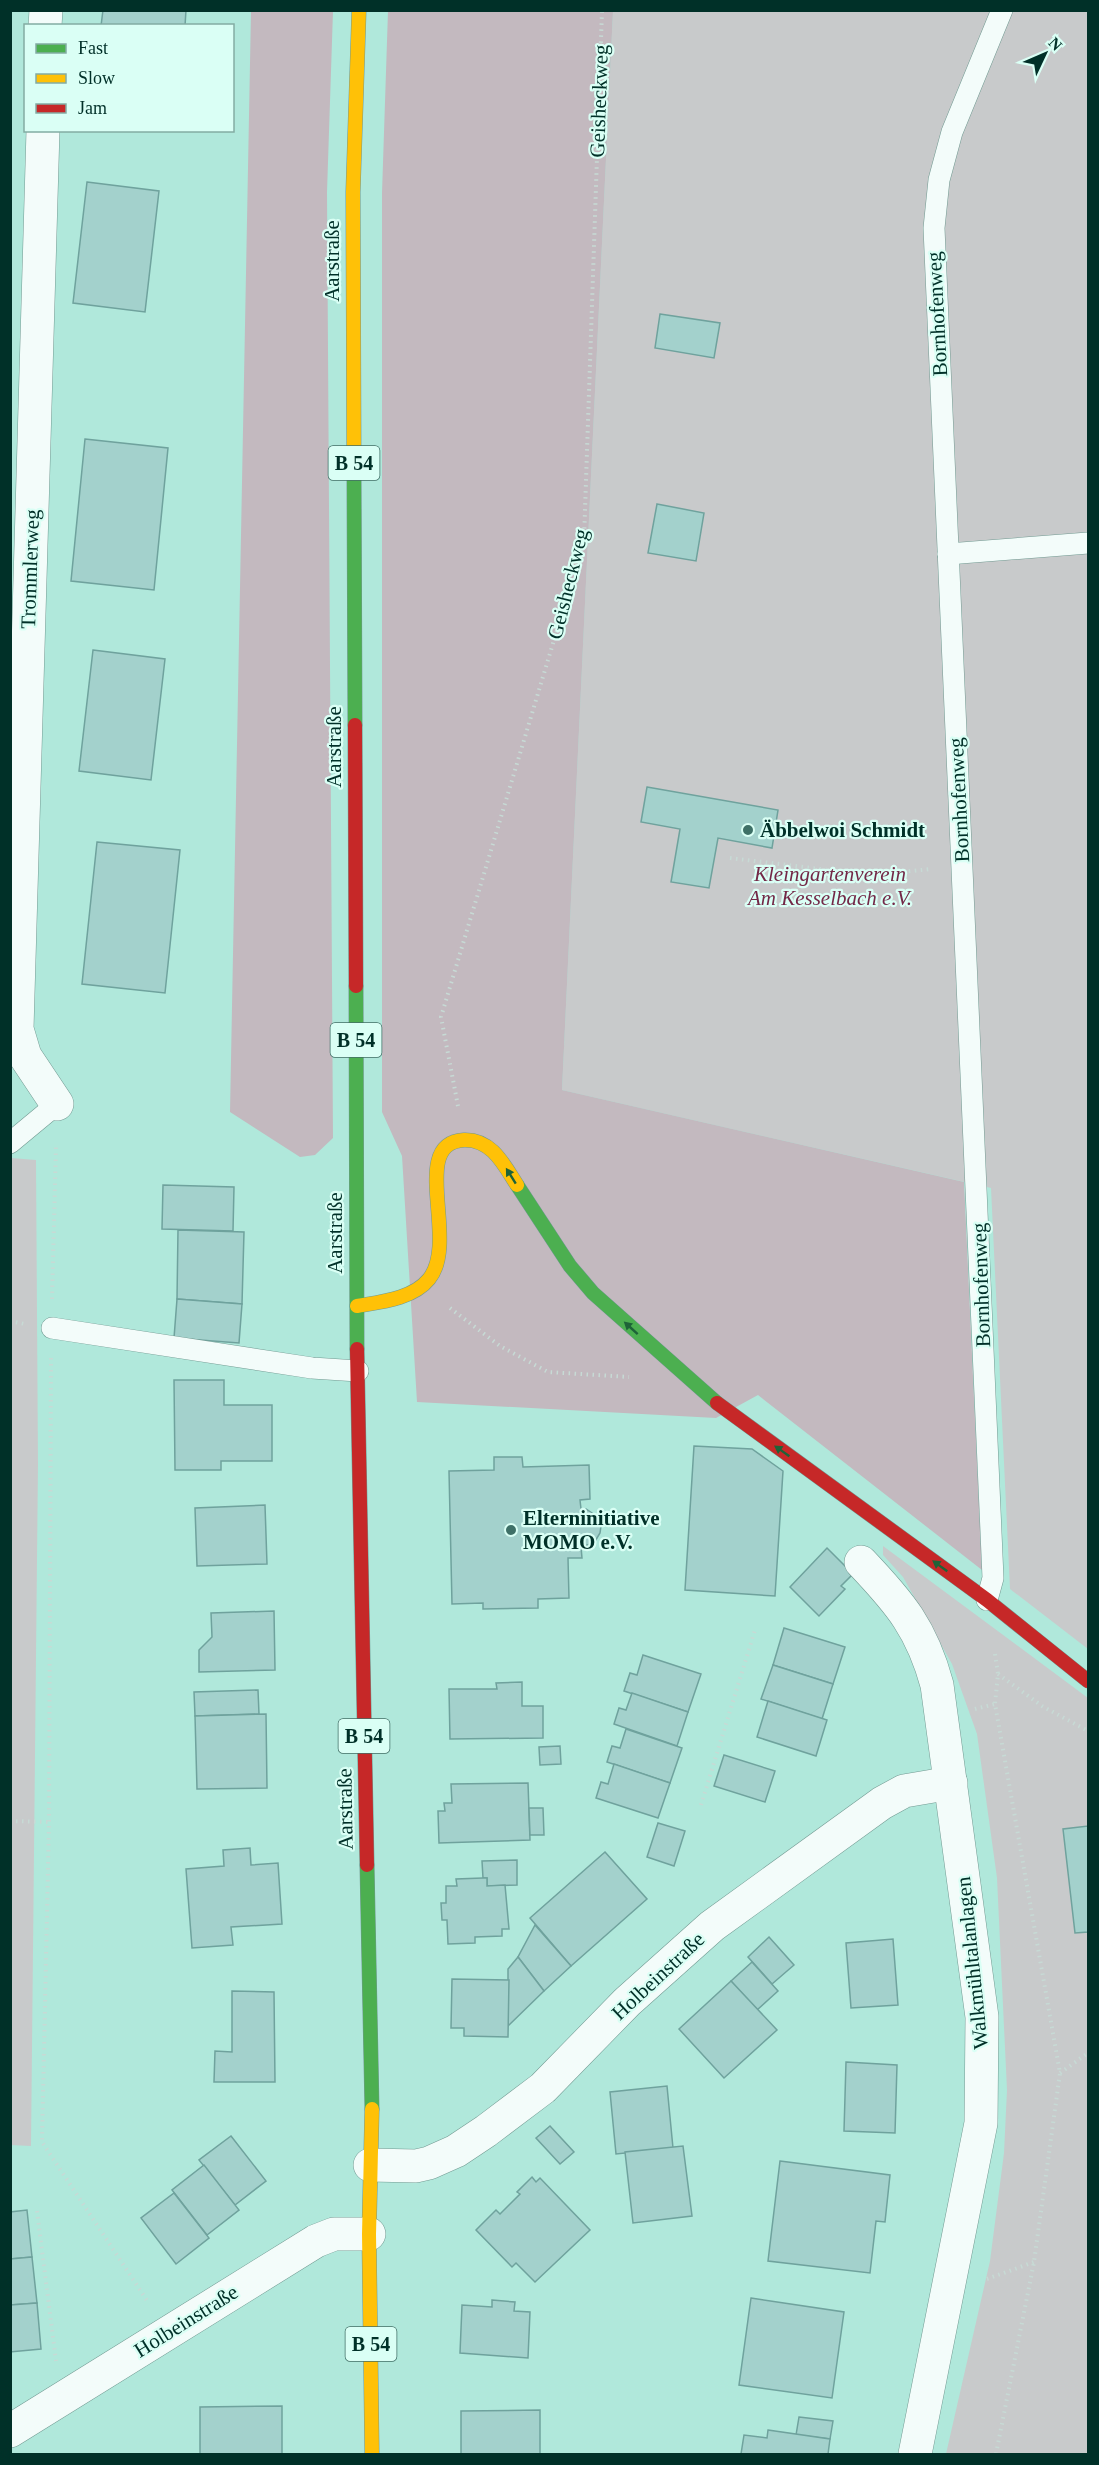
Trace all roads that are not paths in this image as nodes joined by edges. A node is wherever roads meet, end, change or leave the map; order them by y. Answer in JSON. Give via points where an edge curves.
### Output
{"nodes":[{"id":1,"x":359,"y":10,"type":"edge"},
{"id":2,"x":1002,"y":10,"type":"edge"},
{"id":3,"x":43,"y":132,"type":"edge"},
{"id":4,"x":1089,"y":543,"type":"edge"},
{"id":5,"x":948,"y":554,"type":"junction"},
{"id":6,"x":57,"y":1104,"type":"joint"},
{"id":7,"x":10,"y":1143,"type":"edge"},
{"id":8,"x":357,"y":1306,"type":"junction"},
{"id":9,"x":52,"y":1328,"type":"road end"},
{"id":10,"x":358,"y":1371,"type":"junction"},
{"id":11,"x":861,"y":1562,"type":"dead end"},
{"id":12,"x":987,"y":1600,"type":"junction"},
{"id":13,"x":1089,"y":1681,"type":"edge"},
{"id":14,"x":951,"y":1783,"type":"junction"},
{"id":15,"x":370,"y":2165,"type":"junction"},
{"id":16,"x":369,"y":2234,"type":"junction"},
{"id":17,"x":10,"y":2431,"type":"edge"},
{"id":18,"x":372,"y":2454,"type":"edge"},
{"id":19,"x":915,"y":2454,"type":"edge"}],
"edges":[{"from":1,"to":8,"type":"main road","name":"Aarstraße","number":"B 54","via":[[353,192]]},
{"from":2,"to":5,"type":"lane","name":"Bornhofenweg","via":[[952,132],[939,180],[934,228]]},
{"from":3,"to":6,"type":"street","name":"Trommlerweg","via":[[17,1029],[25,1056]]},
{"from":4,"to":5,"type":"lane"},
{"from":5,"to":12,"type":"lane","name":"Bornhofenweg","via":[[993,1578]]},
{"from":6,"to":7,"type":"lane"},
{"from":8,"to":10,"type":"main road","name":"Aarstraße","number":"B 54"},
{"from":12,"to":8,"type":"main road","one_way":true,"via":[[744,1425],[592,1293],[494,1150],[480,1141],[464,1139],[453,1143],[437,1160],[435,1178],[444,1241],[438,1264],[423,1287],[397,1299]]},
{"from":9,"to":10,"type":"lane","via":[[312,1368]]},
{"from":10,"to":15,"type":"main road","name":"Aarstraße","number":"B 54","via":[[373,2090]]},
{"from":11,"to":14,"type":"street","name":"Walkmühltalanlagen","via":[[904,1610],[924,1643],[937,1685]]},
{"from":12,"to":13,"type":"main road"},
{"from":14,"to":15,"type":"street","name":"Holbeinstraße","via":[[904,1791],[882,1803],[755,1893],[683,1950],[543,2088],[464,2146],[416,2166]]},
{"from":14,"to":19,"type":"street","name":"Walkmühltalanlagen","via":[[982,2017],[981,2123]]},
{"from":15,"to":16,"type":"main road","name":"Aarstraße","number":"B 54"},
{"from":16,"to":17,"type":"street","name":"Holbeinstraße","via":[[333,2234],[316,2241]]},
{"from":16,"to":18,"type":"main road","name":"Aarstraße","number":"B 54"}]}
